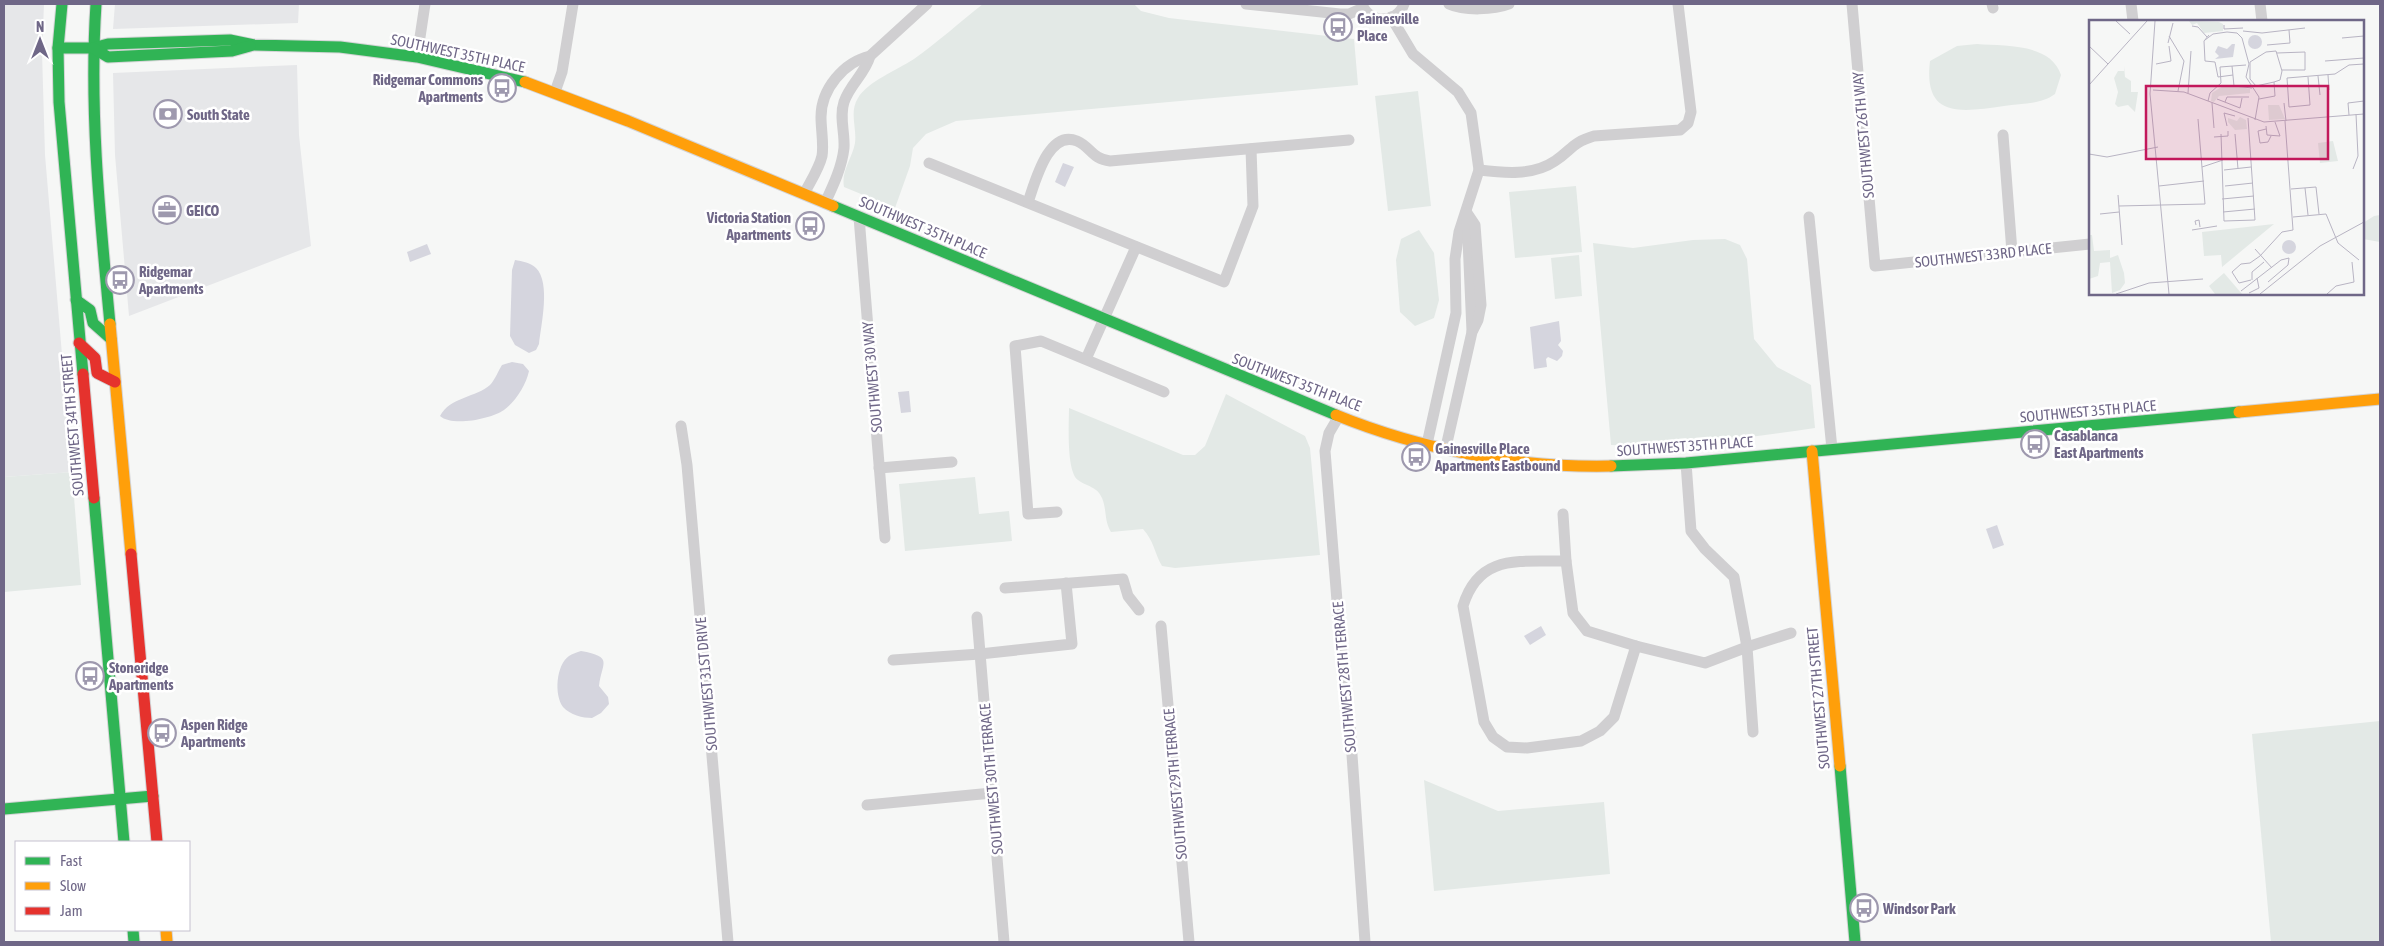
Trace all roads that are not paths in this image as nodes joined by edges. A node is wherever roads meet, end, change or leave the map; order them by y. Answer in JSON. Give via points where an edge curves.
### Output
{"nodes":[{"id":1,"x":62,"y":4,"type":"edge"},
{"id":2,"x":96,"y":4,"type":"edge"},
{"id":3,"x":425,"y":4,"type":"edge"},
{"id":4,"x":573,"y":4,"type":"edge"},
{"id":5,"x":927,"y":4,"type":"edge"},
{"id":6,"x":1246,"y":4,"type":"edge"},
{"id":7,"x":1404,"y":4,"type":"edge"},
{"id":8,"x":1450,"y":4,"type":"edge"},
{"id":9,"x":1509,"y":4,"type":"edge"},
{"id":10,"x":1678,"y":4,"type":"edge"},
{"id":11,"x":1852,"y":4,"type":"edge"},
{"id":12,"x":2131,"y":4,"type":"edge"},
{"id":13,"x":2260,"y":4,"type":"edge"},
{"id":14,"x":1363,"y":6,"type":"edge"},
{"id":15,"x":1391,"y":18,"type":"junction"},
{"id":16,"x":2132,"y":20,"type":"edge"},
{"id":17,"x":2262,"y":20,"type":"edge"},
{"id":18,"x":58,"y":48,"type":"junction"},
{"id":19,"x":93,"y":48,"type":"junction"},
{"id":20,"x":417,"y":56,"type":"junction"},
{"id":21,"x":870,"y":56,"type":"junction"},
{"id":22,"x":555,"y":92,"type":"junction"},
{"id":23,"x":2003,"y":135,"type":"dead end"},
{"id":24,"x":1350,"y":140,"type":"dead end"},
{"id":25,"x":1251,"y":149,"type":"junction"},
{"id":26,"x":822,"y":150,"type":"junction"},
{"id":27,"x":842,"y":157,"type":"junction"},
{"id":28,"x":929,"y":163,"type":"dead end"},
{"id":29,"x":1479,"y":170,"type":"junction"},
{"id":30,"x":804,"y":194,"type":"junction"},
{"id":31,"x":1028,"y":202,"type":"junction"},
{"id":32,"x":825,"y":203,"type":"junction"},
{"id":33,"x":1467,"y":213,"type":"junction"},
{"id":34,"x":859,"y":217,"type":"junction"},
{"id":35,"x":1809,"y":217,"type":"dead end"},
{"id":36,"x":2089,"y":244,"type":"edge"},
{"id":37,"x":1136,"y":247,"type":"junction"},
{"id":38,"x":2012,"y":252,"type":"junction"},
{"id":39,"x":1875,"y":266,"type":"joint"},
{"id":40,"x":1456,"y":286,"type":"junction"},
{"id":41,"x":1470,"y":286,"type":"junction"},
{"id":42,"x":76,"y":300,"type":"junction"},
{"id":43,"x":1103,"y":319,"type":"junction"},
{"id":44,"x":1472,"y":332,"type":"junction"},
{"id":45,"x":110,"y":339,"type":"junction"},
{"id":46,"x":79,"y":343,"type":"junction"},
{"id":47,"x":1086,"y":359,"type":"junction"},
{"id":48,"x":115,"y":382,"type":"junction"},
{"id":49,"x":1164,"y":392,"type":"dead end"},
{"id":50,"x":2380,"y":399,"type":"edge"},
{"id":51,"x":1339,"y":416,"type":"junction"},
{"id":52,"x":681,"y":426,"type":"dead end"},
{"id":53,"x":1427,"y":444,"type":"junction"},
{"id":54,"x":1446,"y":447,"type":"junction"},
{"id":55,"x":1832,"y":449,"type":"junction"},
{"id":56,"x":1812,"y":451,"type":"junction"},
{"id":57,"x":952,"y":462,"type":"dead end"},
{"id":58,"x":1686,"y":463,"type":"junction"},
{"id":59,"x":880,"y":468,"type":"junction"},
{"id":60,"x":1057,"y":512,"type":"dead end"},
{"id":61,"x":1563,"y":514,"type":"dead end"},
{"id":62,"x":885,"y":538,"type":"dead end"},
{"id":63,"x":1566,"y":561,"type":"junction"},
{"id":64,"x":1066,"y":582,"type":"junction"},
{"id":65,"x":1005,"y":588,"type":"dead end"},
{"id":66,"x":1139,"y":610,"type":"dead end"},
{"id":67,"x":977,"y":617,"type":"dead end"},
{"id":68,"x":1161,"y":626,"type":"dead end"},
{"id":69,"x":1792,"y":633,"type":"dead end"},
{"id":70,"x":1636,"y":646,"type":"junction"},
{"id":71,"x":1747,"y":648,"type":"junction"},
{"id":72,"x":980,"y":654,"type":"junction"},
{"id":73,"x":893,"y":660,"type":"dead end"},
{"id":74,"x":1754,"y":732,"type":"dead end"},
{"id":75,"x":992,"y":793,"type":"junction"},
{"id":76,"x":153,"y":796,"type":"junction"},
{"id":77,"x":120,"y":799,"type":"junction"},
{"id":78,"x":867,"y":806,"type":"dead end"},
{"id":79,"x":4,"y":809,"type":"edge"},
{"id":80,"x":124,"y":841,"type":"edge"},
{"id":81,"x":157,"y":841,"type":"edge"},
{"id":82,"x":728,"y":942,"type":"edge"},
{"id":83,"x":1004,"y":942,"type":"edge"},
{"id":84,"x":1189,"y":942,"type":"edge"},
{"id":85,"x":1365,"y":942,"type":"edge"},
{"id":86,"x":1855,"y":942,"type":"edge"}],
"edges":[{"from":1,"to":18,"type":"street","name":"SOUTHWEST 34TH STREET"},
{"from":2,"to":19,"type":"street"},
{"from":3,"to":20,"type":"street"},
{"from":4,"to":22,"type":"street","via":[[562,72]]},
{"from":5,"to":21,"type":"street"},
{"from":6,"to":14,"type":"street","via":[[1340,14],[1350,14]]},
{"from":7,"to":15,"type":"street"},
{"from":8,"to":9,"type":"street","via":[[1490,8]]},
{"from":10,"to":29,"type":"street","via":[[1691,112],[1688,123],[1680,130],[1594,136],[1570,146],[1556,161],[1537,170]]},
{"from":11,"to":39,"type":"street","name":"SOUTHWEST 26TH WAY"},
{"from":12,"to":16,"type":"street"},
{"from":13,"to":17,"type":"street"},
{"from":14,"to":15,"type":"street","via":[[1376,18]]},
{"from":15,"to":29,"type":"street","via":[[1413,54],[1458,92],[1471,113]]},
{"from":18,"to":19,"type":"street","name":"SOUTHWEST 35TH PLACE"},
{"from":18,"to":42,"type":"street","name":"SOUTHWEST 34TH STREET","via":[[59,102]]},
{"from":19,"to":20,"type":"street","name":"SOUTHWEST 35TH PLACE","via":[[108,57],[232,51],[254,45],[340,47]]},
{"from":19,"to":45,"type":"street","via":[[94,108]]},
{"from":20,"to":22,"type":"street","name":"SOUTHWEST 35TH PLACE","via":[[497,74]]},
{"from":21,"to":26,"type":"street","via":[[860,58],[843,70],[826,93],[821,116]]},
{"from":21,"to":27,"type":"street","via":[[867,68],[844,101]]},
{"from":22,"to":30,"type":"street","name":"SOUTHWEST 35TH PLACE"},
{"from":23,"to":38,"type":"street"},
{"from":24,"to":25,"type":"street"},
{"from":25,"to":31,"type":"street","via":[[1110,160],[1095,157],[1077,142],[1061,141],[1049,150]]},
{"from":25,"to":37,"type":"street","via":[[1253,206],[1224,282]]},
{"from":26,"to":27,"type":"street"},
{"from":26,"to":30,"type":"street","via":[[816,172]]},
{"from":27,"to":32,"type":"street"},
{"from":28,"to":31,"type":"street"},
{"from":29,"to":33,"type":"street"},
{"from":30,"to":32,"type":"street","name":"SOUTHWEST 35TH PLACE"},
{"from":31,"to":37,"type":"street"},
{"from":32,"to":34,"type":"street","name":"SOUTHWEST 35TH PLACE"},
{"from":33,"to":40,"type":"street","via":[[1459,232]]},
{"from":33,"to":41,"type":"street"},
{"from":33,"to":44,"type":"street","via":[[1475,226],[1481,305]]},
{"from":34,"to":43,"type":"street","name":"SOUTHWEST 35TH PLACE"},
{"from":34,"to":59,"type":"street","name":"SOUTHWEST 30 WAY"},
{"from":35,"to":55,"type":"street"},
{"from":36,"to":38,"type":"street","name":"SOUTHWEST 33RD PLACE"},
{"from":37,"to":43,"type":"street"},
{"from":38,"to":39,"type":"street","name":"SOUTHWEST 33RD PLACE"},
{"from":40,"to":41,"type":"street"},
{"from":40,"to":53,"type":"street","via":[[1456,313]]},
{"from":41,"to":44,"type":"street"},
{"from":42,"to":45,"type":"street","via":[[90,310],[93,322]]},
{"from":42,"to":46,"type":"street","name":"SOUTHWEST 34TH STREET"},
{"from":43,"to":47,"type":"street"},
{"from":43,"to":51,"type":"street","name":"SOUTHWEST 35TH PLACE"},
{"from":44,"to":54,"type":"street"},
{"from":45,"to":48,"type":"street"},
{"from":46,"to":48,"type":"street","via":[[95,358],[97,372]]},
{"from":46,"to":77,"type":"street","name":"SOUTHWEST 34TH STREET"},
{"from":47,"to":49,"type":"street"},
{"from":47,"to":60,"type":"street","via":[[1041,341],[1015,346],[1028,514]]},
{"from":48,"to":76,"type":"street"},
{"from":50,"to":55,"type":"street","name":"SOUTHWEST 35TH PLACE"},
{"from":51,"to":53,"type":"street","name":"SOUTHWEST 35TH PLACE"},
{"from":51,"to":85,"type":"street","name":"SOUTHWEST 28TH TERRACE","via":[[1329,433],[1325,451],[1350,726]]},
{"from":52,"to":82,"type":"street","name":"SOUTHWEST 31ST DRIVE"},
{"from":53,"to":54,"type":"street","name":"SOUTHWEST 35TH PLACE"},
{"from":54,"to":58,"type":"street","name":"SOUTHWEST 35TH PLACE","via":[[1537,464],[1591,467]]},
{"from":55,"to":56,"type":"street","name":"SOUTHWEST 35TH PLACE"},
{"from":56,"to":58,"type":"street","name":"SOUTHWEST 35TH PLACE"},
{"from":56,"to":86,"type":"street","name":"SOUTHWEST 27TH STREET"},
{"from":57,"to":59,"type":"street"},
{"from":58,"to":71,"type":"street","via":[[1691,531],[1734,577]]},
{"from":59,"to":62,"type":"street","name":"SOUTHWEST 30 WAY"},
{"from":61,"to":63,"type":"street"},
{"from":63,"to":70,"type":"street","via":[[1573,613],[1587,631]]},
{"from":63,"to":70,"type":"street","via":[[1509,562],[1479,575],[1468,589],[1463,606],[1484,722],[1493,737],[1507,747],[1527,748],[1581,741],[1600,731],[1614,717]]},
{"from":64,"to":65,"type":"street"},
{"from":64,"to":66,"type":"street","via":[[1123,579],[1128,596]]},
{"from":64,"to":72,"type":"street","via":[[1072,644]]},
{"from":67,"to":72,"type":"street","name":"SOUTHWEST 30TH TERRACE"},
{"from":68,"to":84,"type":"street","name":"SOUTHWEST 29TH TERRACE"},
{"from":69,"to":71,"type":"street"},
{"from":70,"to":71,"type":"street","via":[[1705,663]]},
{"from":71,"to":74,"type":"street"},
{"from":72,"to":73,"type":"street"},
{"from":72,"to":75,"type":"street","name":"SOUTHWEST 30TH TERRACE"},
{"from":75,"to":78,"type":"street"},
{"from":75,"to":83,"type":"street","name":"SOUTHWEST 30TH TERRACE"},
{"from":76,"to":77,"type":"street"},
{"from":76,"to":81,"type":"street"},
{"from":77,"to":79,"type":"street"},
{"from":77,"to":80,"type":"street","name":"SOUTHWEST 34TH STREET"}]}
